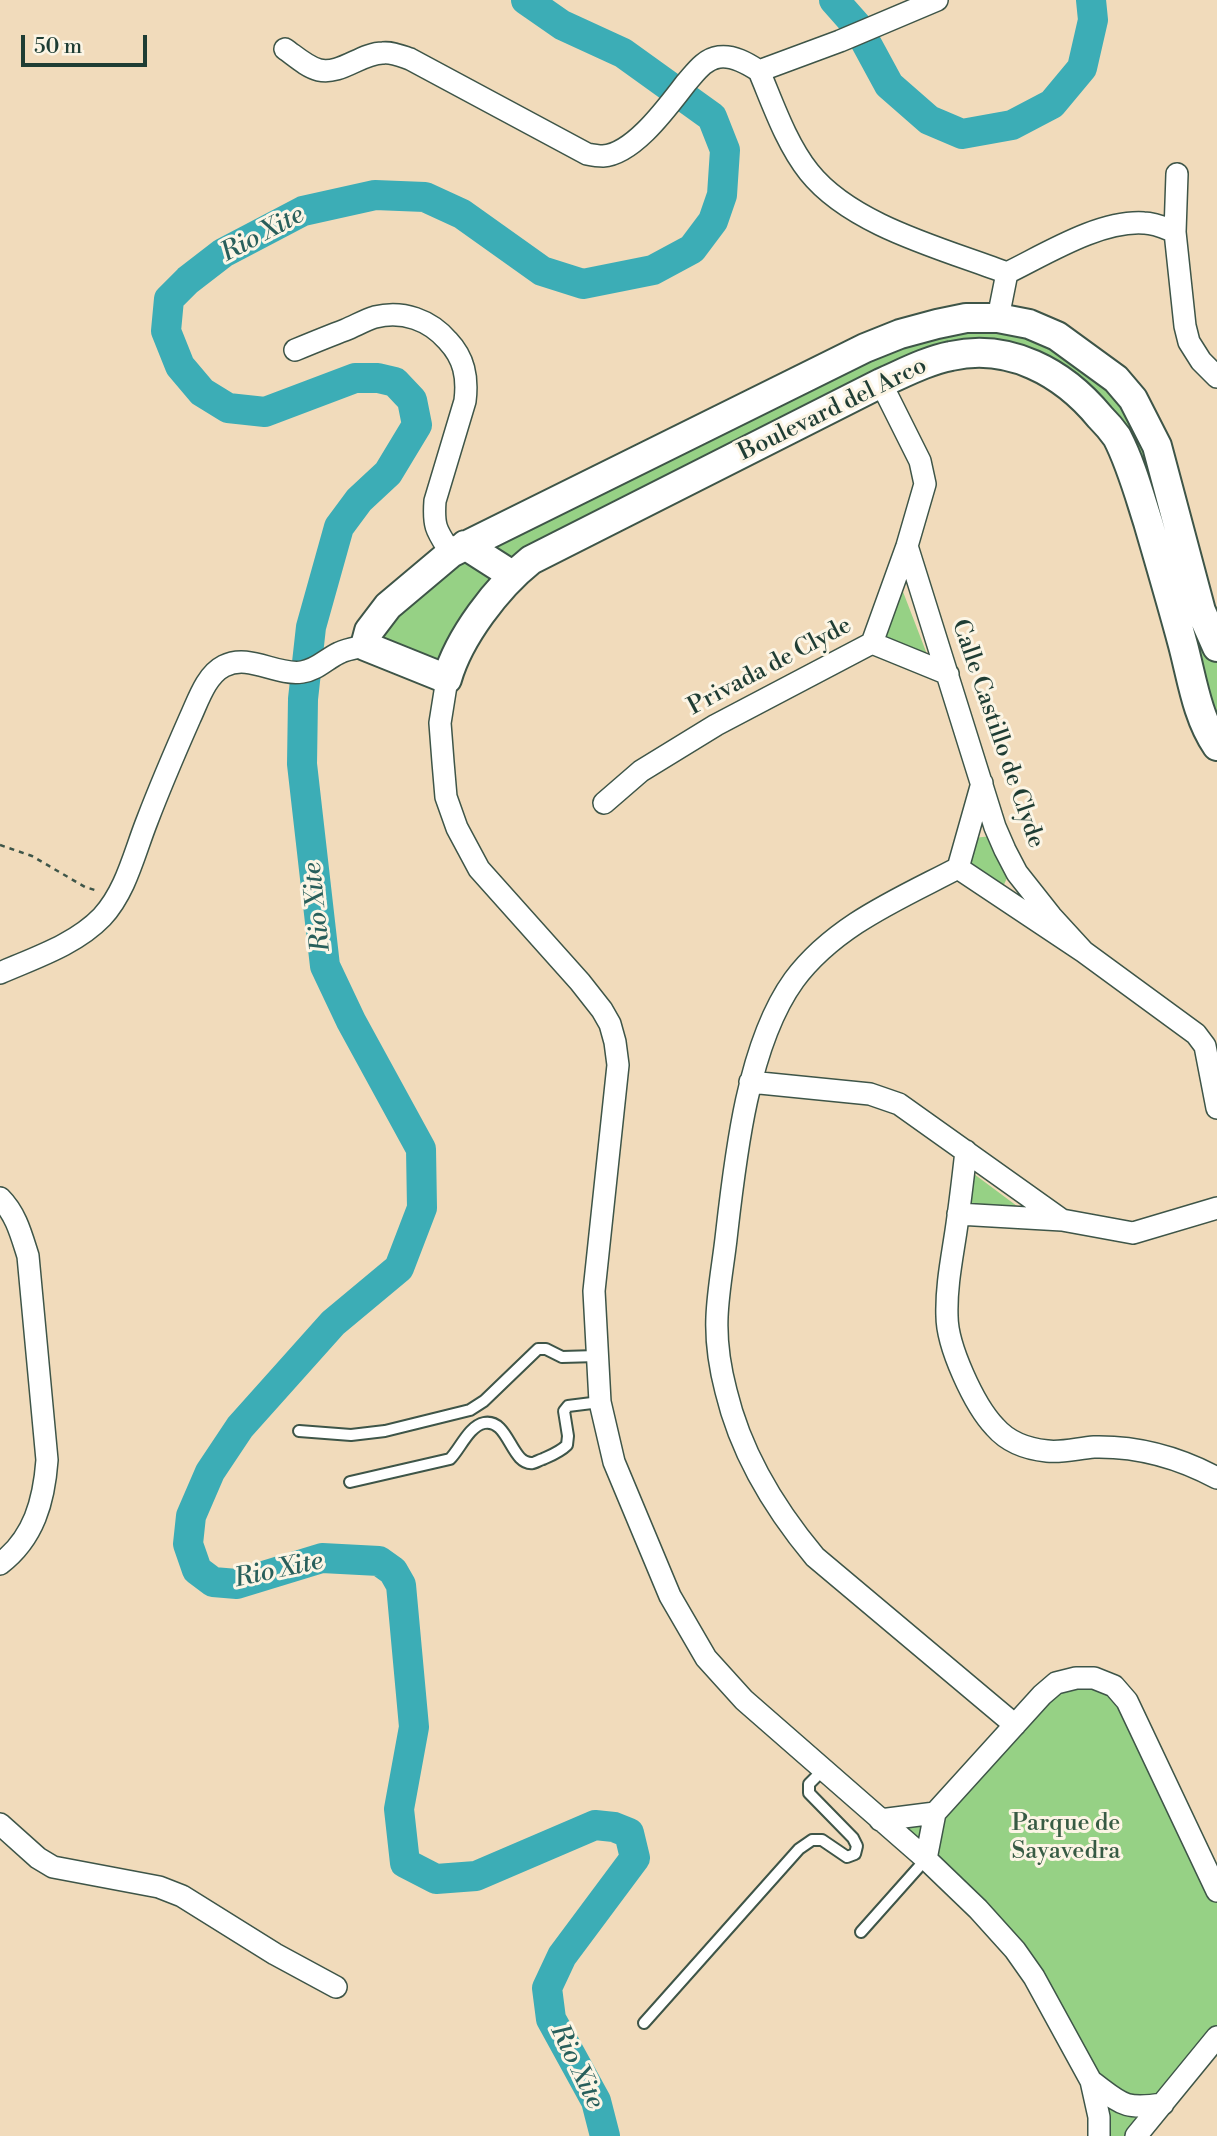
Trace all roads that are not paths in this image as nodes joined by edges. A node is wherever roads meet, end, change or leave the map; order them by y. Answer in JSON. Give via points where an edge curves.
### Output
{"nodes":[{"id":1,"x":937,"y":0,"type":"edge"},
{"id":2,"x":285,"y":49,"type":"dead end"},
{"id":3,"x":759,"y":71,"type":"junction"},
{"id":4,"x":1177,"y":174,"type":"dead end"},
{"id":5,"x":1175,"y":232,"type":"junction"},
{"id":6,"x":1007,"y":273,"type":"junction"},
{"id":7,"x":998,"y":318,"type":"junction"},
{"id":8,"x":295,"y":349,"type":"dead end"},
{"id":9,"x":1217,"y":377,"type":"edge"},
{"id":10,"x":881,"y":383,"type":"junction"},
{"id":11,"x":906,"y":546,"type":"junction"},
{"id":12,"x":458,"y":549,"type":"junction"},
{"id":13,"x":512,"y":575,"type":"junction"},
{"id":14,"x":872,"y":643,"type":"junction"},
{"id":15,"x":365,"y":646,"type":"junction"},
{"id":16,"x":1217,"y":647,"type":"edge"},
{"id":17,"x":948,"y":674,"type":"junction"},
{"id":18,"x":447,"y":679,"type":"junction"},
{"id":19,"x":1217,"y":746,"type":"edge"},
{"id":20,"x":982,"y":783,"type":"junction"},
{"id":21,"x":604,"y":803,"type":"dead end"},
{"id":22,"x":958,"y":868,"type":"junction"},
{"id":23,"x":1084,"y":952,"type":"junction"},
{"id":24,"x":0,"y":973,"type":"edge"},
{"id":25,"x":750,"y":1082,"type":"junction"},
{"id":26,"x":1217,"y":1108,"type":"edge"},
{"id":27,"x":966,"y":1151,"type":"junction"},
{"id":28,"x":0,"y":1198,"type":"edge"},
{"id":29,"x":1217,"y":1208,"type":"edge"},
{"id":30,"x":958,"y":1214,"type":"junction"},
{"id":31,"x":1062,"y":1220,"type":"junction"},
{"id":32,"x":597,"y":1356,"type":"junction"},
{"id":33,"x":600,"y":1402,"type":"junction"},
{"id":34,"x":299,"y":1431,"type":"dead end"},
{"id":35,"x":1217,"y":1478,"type":"edge"},
{"id":36,"x":350,"y":1482,"type":"dead end"},
{"id":37,"x":0,"y":1564,"type":"edge"},
{"id":38,"x":1015,"y":1725,"type":"junction"},
{"id":39,"x":823,"y":1770,"type":"junction"},
{"id":40,"x":934,"y":1813,"type":"junction"},
{"id":41,"x":880,"y":1820,"type":"junction"},
{"id":42,"x":0,"y":1824,"type":"edge"},
{"id":43,"x":926,"y":1859,"type":"junction"},
{"id":44,"x":1217,"y":1891,"type":"edge"},
{"id":45,"x":861,"y":1932,"type":"dead end"},
{"id":46,"x":336,"y":1987,"type":"dead end"},
{"id":47,"x":644,"y":2023,"type":"dead end"},
{"id":48,"x":1217,"y":2037,"type":"edge"},
{"id":49,"x":1091,"y":2081,"type":"junction"},
{"id":50,"x":1163,"y":2105,"type":"junction"},
{"id":51,"x":1099,"y":2136,"type":"edge"},
{"id":52,"x":1136,"y":2136,"type":"edge"}],
"edges":[{"from":1,"to":3,"type":"street"},
{"from":2,"to":3,"type":"street","via":[[319,70],[384,52],[402,57],[587,155],[604,156],[635,141],[706,62],[730,57]]},
{"from":3,"to":6,"type":"street","via":[[796,153],[836,197],[877,223]]},
{"from":4,"to":5,"type":"street"},
{"from":5,"to":6,"type":"street","via":[[1144,223],[1122,224],[1095,231]]},
{"from":5,"to":9,"type":"street","via":[[1189,342]]},
{"from":6,"to":7,"type":"street"},
{"from":7,"to":12,"type":"street","name":"Boulevard del Arco","via":[[937,324],[865,348]]},
{"from":7,"to":16,"type":"street","name":"Boulevard del Arco","via":[[1057,336],[1116,379],[1133,399],[1157,446],[1201,611]]},
{"from":8,"to":12,"type":"street","via":[[374,317],[398,315],[437,329],[453,346],[461,358],[467,386],[435,501],[434,525]]},
{"from":10,"to":11,"type":"street","name":"Privada de Clyde","via":[[924,475]]},
{"from":10,"to":13,"type":"street","name":"Boulevard del Arco","via":[[531,560]]},
{"from":10,"to":19,"type":"street","name":"Boulevard del Arco","via":[[950,356],[1000,355],[1029,361],[1051,373],[1096,411],[1116,435],[1129,464],[1199,707]]},
{"from":11,"to":14,"type":"street","name":"Privada de Clyde"},
{"from":11,"to":17,"type":"street","name":"Calle Castillo de Clyde"},
{"from":12,"to":13,"type":"street"},
{"from":12,"to":15,"type":"street","name":"Boulevard del Arco","via":[[388,606],[369,631]]},
{"from":13,"to":18,"type":"street","name":"Boulevard del Arco","via":[[456,652]]},
{"from":14,"to":17,"type":"street","name":"Privada de Clyde"},
{"from":14,"to":21,"type":"street","name":"Privada de Clyde","via":[[716,725],[640,771]]},
{"from":15,"to":18,"type":"street"},
{"from":15,"to":24,"type":"street","via":[[337,653],[320,667],[304,672],[234,662],[216,671],[176,750],[131,867],[103,915],[66,943]]},
{"from":17,"to":20,"type":"street","name":"Calle Castillo de Clyde"},
{"from":18,"to":32,"type":"street","via":[[440,723],[446,797],[457,828],[479,869],[601,1010],[615,1042],[618,1065],[594,1291]]},
{"from":20,"to":22,"type":"street"},
{"from":20,"to":23,"type":"street","name":"Calle Castillo de Clyde","via":[[995,827],[1017,873]]},
{"from":22,"to":23,"type":"street"},
{"from":22,"to":25,"type":"street","via":[[852,925],[817,954],[793,981],[774,1016]]},
{"from":23,"to":26,"type":"street","name":"Calle Castillo de Clyde","via":[[1196,1034],[1205,1046]]},
{"from":25,"to":27,"type":"street","via":[[883,1098],[899,1104]]},
{"from":25,"to":38,"type":"street","via":[[717,1318],[722,1374],[740,1434],[768,1496],[815,1557]]},
{"from":27,"to":30,"type":"street"},
{"from":27,"to":31,"type":"street"},
{"from":28,"to":37,"type":"street","via":[[10,1208],[27,1256],[47,1460],[45,1489],[36,1517],[21,1543]]},
{"from":29,"to":31,"type":"street","via":[[1133,1233]]},
{"from":30,"to":31,"type":"street"},
{"from":30,"to":35,"type":"street","via":[[948,1328],[962,1370],[996,1428],[1028,1449],[1122,1446],[1194,1465]]},
{"from":32,"to":33,"type":"street"},
{"from":32,"to":34,"type":"lane","via":[[562,1357],[538,1349],[470,1410],[404,1428],[351,1434]]},
{"from":33,"to":36,"type":"lane","via":[[568,1406],[564,1411],[567,1445],[533,1463],[518,1454],[495,1424],[484,1423],[472,1430],[450,1459]]},
{"from":33,"to":39,"type":"street","via":[[614,1462],[670,1596],[706,1658],[744,1700]]},
{"from":38,"to":40,"type":"street"},
{"from":38,"to":44,"type":"street","via":[[1056,1683],[1094,1678],[1114,1686],[1127,1701]]},
{"from":39,"to":41,"type":"street"},
{"from":39,"to":47,"type":"lane","via":[[809,1784],[808,1793],[853,1838],[855,1854],[847,1857],[822,1840],[812,1840],[799,1849]]},
{"from":40,"to":41,"type":"street"},
{"from":40,"to":43,"type":"street"},
{"from":41,"to":43,"type":"street"},
{"from":42,"to":46,"type":"street","via":[[53,1867],[159,1887],[182,1896]]},
{"from":43,"to":45,"type":"lane"},
{"from":43,"to":49,"type":"street","via":[[1014,1950],[1034,1977]]},
{"from":48,"to":50,"type":"street"},
{"from":49,"to":50,"type":"street","via":[[1122,2104],[1138,2108]]},
{"from":49,"to":51,"type":"street"},
{"from":50,"to":52,"type":"street"}]}
